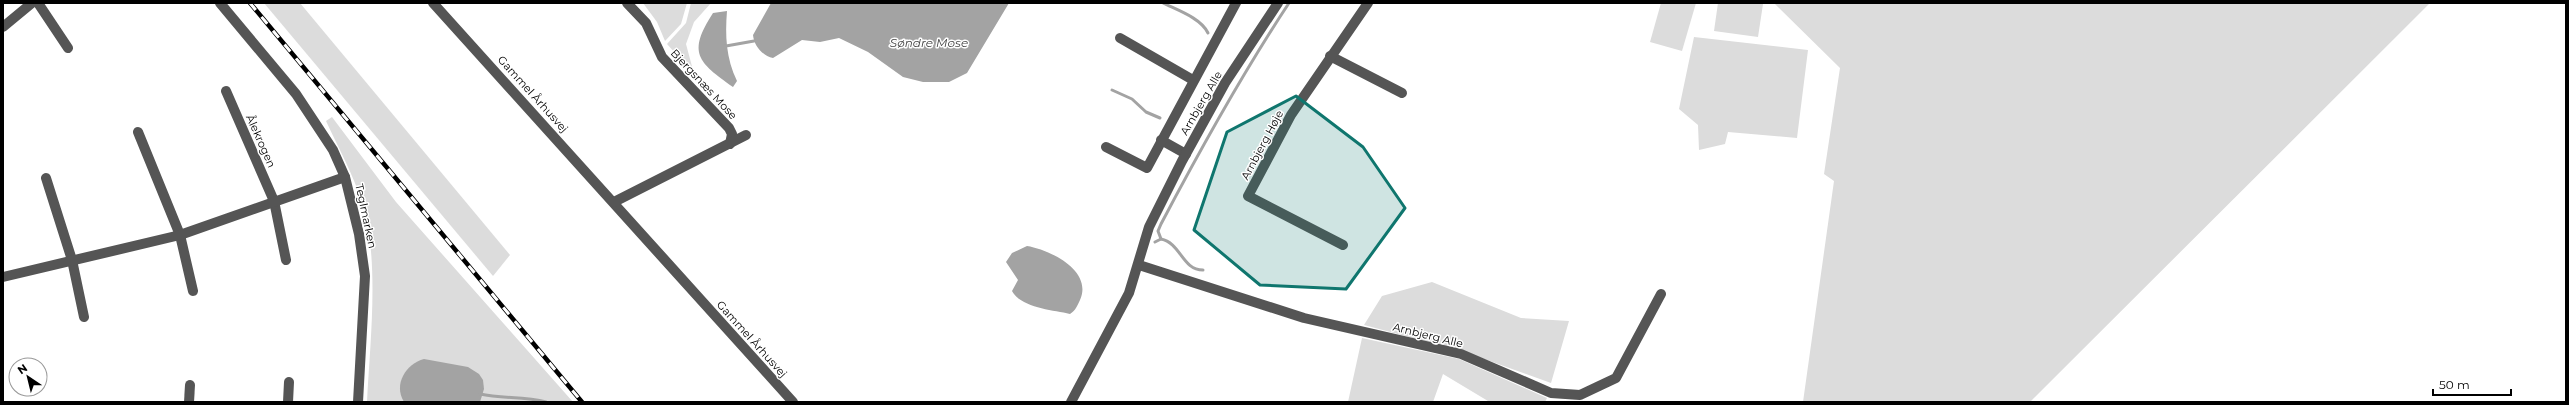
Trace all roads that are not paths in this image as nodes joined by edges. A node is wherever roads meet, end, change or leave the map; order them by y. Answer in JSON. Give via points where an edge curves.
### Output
{"nodes":[{"id":1,"x":32,"y":3,"type":"edge"},
{"id":2,"x":38,"y":3,"type":"edge"},
{"id":3,"x":220,"y":3,"type":"edge"},
{"id":4,"x":433,"y":3,"type":"edge"},
{"id":5,"x":627,"y":3,"type":"edge"},
{"id":6,"x":1236,"y":3,"type":"edge"},
{"id":7,"x":1278,"y":3,"type":"edge"},
{"id":8,"x":1368,"y":3,"type":"edge"},
{"id":9,"x":3,"y":27,"type":"edge"},
{"id":10,"x":1120,"y":38,"type":"dead end"},
{"id":11,"x":68,"y":48,"type":"dead end"},
{"id":12,"x":1330,"y":56,"type":"junction"},
{"id":13,"x":1193,"y":80,"type":"junction"},
{"id":14,"x":226,"y":91,"type":"dead end"},
{"id":15,"x":1402,"y":93,"type":"dead end"},
{"id":16,"x":138,"y":132,"type":"dead end"},
{"id":17,"x":746,"y":135,"type":"dead end"},
{"id":18,"x":1160,"y":140,"type":"junction"},
{"id":19,"x":730,"y":144,"type":"junction"},
{"id":20,"x":1106,"y":147,"type":"dead end"},
{"id":21,"x":1186,"y":154,"type":"junction"},
{"id":22,"x":345,"y":177,"type":"junction"},
{"id":23,"x":46,"y":178,"type":"dead end"},
{"id":24,"x":274,"y":201,"type":"junction"},
{"id":25,"x":614,"y":202,"type":"junction"},
{"id":26,"x":180,"y":235,"type":"junction"},
{"id":27,"x":1343,"y":245,"type":"dead end"},
{"id":28,"x":72,"y":260,"type":"junction"},
{"id":29,"x":286,"y":260,"type":"dead end"},
{"id":30,"x":1139,"y":265,"type":"junction"},
{"id":31,"x":3,"y":277,"type":"edge"},
{"id":32,"x":193,"y":291,"type":"dead end"},
{"id":33,"x":1661,"y":294,"type":"dead end"},
{"id":34,"x":84,"y":317,"type":"dead end"},
{"id":35,"x":289,"y":382,"type":"dead end"},
{"id":36,"x":190,"y":384,"type":"dead end"},
{"id":37,"x":190,"y":402,"type":"edge"},
{"id":38,"x":288,"y":402,"type":"edge"},
{"id":39,"x":358,"y":402,"type":"edge"},
{"id":40,"x":793,"y":402,"type":"edge"},
{"id":41,"x":1071,"y":402,"type":"edge"}],
"edges":[{"from":1,"to":9,"type":"street"},
{"from":2,"to":11,"type":"street"},
{"from":3,"to":22,"type":"street","name":"Teglmarken","via":[[296,94],[333,150]]},
{"from":4,"to":25,"type":"street","name":"Gammel Århusvej"},
{"from":5,"to":19,"type":"street","name":"Bjergsnæs Mose","via":[[646,23],[662,57],[729,128],[732,134]]},
{"from":6,"to":13,"type":"street"},
{"from":7,"to":21,"type":"street","name":"Arnbjerg Alle","via":[[1225,83]]},
{"from":8,"to":12,"type":"street","name":"Arnbjerg Høje"},
{"from":10,"to":13,"type":"street"},
{"from":12,"to":15,"type":"street"},
{"from":12,"to":27,"type":"street","name":"Arnbjerg Høje","via":[[1291,114],[1248,196]]},
{"from":13,"to":18,"type":"street"},
{"from":14,"to":24,"type":"street","name":"Ålekrogen"},
{"from":16,"to":26,"type":"street"},
{"from":17,"to":19,"type":"street"},
{"from":18,"to":20,"type":"street","via":[[1147,168]]},
{"from":18,"to":21,"type":"street"},
{"from":19,"to":25,"type":"street"},
{"from":21,"to":30,"type":"street","name":"Arnbjerg Alle","via":[[1150,227]]},
{"from":22,"to":24,"type":"street"},
{"from":22,"to":39,"type":"street","name":"Teglmarken","via":[[359,234],[365,276]]},
{"from":23,"to":28,"type":"street"},
{"from":24,"to":26,"type":"street"},
{"from":24,"to":29,"type":"street","name":"Ålekrogen"},
{"from":25,"to":40,"type":"street","name":"Gammel Århusvej"},
{"from":26,"to":28,"type":"street"},
{"from":26,"to":32,"type":"street"},
{"from":28,"to":31,"type":"street"},
{"from":28,"to":34,"type":"street"},
{"from":30,"to":33,"type":"street","name":"Arnbjerg Alle","via":[[1304,318],[1461,354],[1551,393],[1580,395],[1616,378]]},
{"from":30,"to":41,"type":"street","name":"Arnbjerg Alle","via":[[1129,293]]},
{"from":35,"to":38,"type":"street"},
{"from":36,"to":37,"type":"street"}]}
